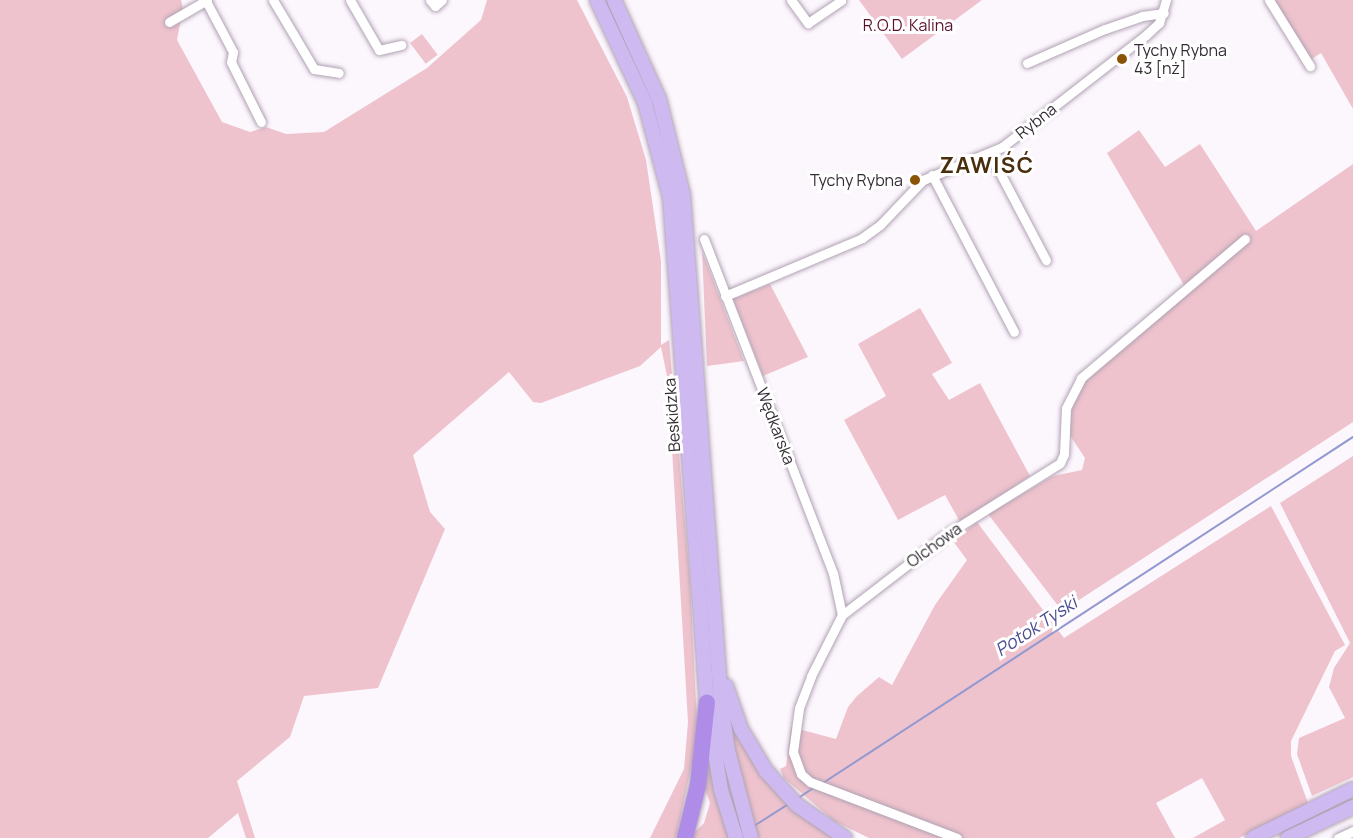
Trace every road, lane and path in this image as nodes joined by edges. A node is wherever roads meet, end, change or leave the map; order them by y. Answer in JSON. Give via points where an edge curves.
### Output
{"nodes":[{"id":1,"x":206,"y":0,"type":"edge"},
{"id":2,"x":273,"y":0,"type":"edge"},
{"id":3,"x":350,"y":0,"type":"edge"},
{"id":4,"x":430,"y":0,"type":"edge"},
{"id":5,"x":442,"y":0,"type":"edge"},
{"id":6,"x":597,"y":0,"type":"edge"},
{"id":7,"x":614,"y":0,"type":"edge"},
{"id":8,"x":791,"y":0,"type":"edge"},
{"id":9,"x":1166,"y":0,"type":"edge"},
{"id":10,"x":1269,"y":0,"type":"edge"},
{"id":11,"x":841,"y":1,"type":"edge"},
{"id":12,"x":1164,"y":13,"type":"junction"},
{"id":13,"x":169,"y":22,"type":"dead end"},
{"id":14,"x":401,"y":45,"type":"dead end"},
{"id":15,"x":1028,"y":63,"type":"dead end"},
{"id":16,"x":1310,"y":66,"type":"dead end"},
{"id":17,"x":339,"y":74,"type":"dead end"},
{"id":18,"x":261,"y":122,"type":"dead end"},
{"id":19,"x":990,"y":154,"type":"junction"},
{"id":20,"x":932,"y":175,"type":"junction"},
{"id":21,"x":1245,"y":239,"type":"dead end"},
{"id":22,"x":704,"y":240,"type":"dead end"},
{"id":23,"x":1046,"y":260,"type":"dead end"},
{"id":24,"x":725,"y":296,"type":"junction"},
{"id":25,"x":1014,"y":332,"type":"dead end"},
{"id":26,"x":842,"y":615,"type":"junction"},
{"id":27,"x":718,"y":659,"type":"junction"},
{"id":28,"x":707,"y":702,"type":"junction"},
{"id":29,"x":1353,"y":789,"type":"edge"},
{"id":30,"x":1353,"y":807,"type":"edge"},
{"id":31,"x":1353,"y":831,"type":"edge"},
{"id":32,"x":734,"y":832,"type":"edge"},
{"id":33,"x":685,"y":838,"type":"edge"},
{"id":34,"x":751,"y":838,"type":"edge"},
{"id":35,"x":845,"y":838,"type":"edge"},
{"id":36,"x":957,"y":838,"type":"edge"},
{"id":37,"x":1253,"y":838,"type":"edge"},
{"id":38,"x":1288,"y":838,"type":"edge"},
{"id":39,"x":1338,"y":838,"type":"edge"}],
"edges":[{"from":1,"to":13,"type":"street"},
{"from":1,"to":18,"type":"street","via":[[233,52],[231,62]]},
{"from":2,"to":17,"type":"street","via":[[314,69]]},
{"from":3,"to":14,"type":"street","via":[[379,50]]},
{"from":4,"to":5,"type":"street","via":[[435,6]]},
{"from":6,"to":28,"type":"main road","name":"Beskidzka","via":[[645,103],[670,197]]},
{"from":7,"to":27,"type":"main road","name":"Beskidzka","via":[[659,99],[684,195]]},
{"from":8,"to":11,"type":"street","via":[[808,23]]},
{"from":9,"to":12,"type":"street"},
{"from":10,"to":16,"type":"street"},
{"from":12,"to":15,"type":"street","via":[[1105,29]]},
{"from":12,"to":19,"type":"street","name":"Rybna","via":[[1146,35]]},
{"from":19,"to":20,"type":"street","name":"Rybna"},
{"from":19,"to":23,"type":"street"},
{"from":20,"to":24,"type":"street","name":"Rybna","via":[[862,238]]},
{"from":20,"to":25,"type":"street"},
{"from":21,"to":26,"type":"street","name":"Olchowa","via":[[1081,378],[1066,408],[1065,454],[1055,468],[947,534]]},
{"from":22,"to":24,"type":"street","name":"Wędkarska"},
{"from":24,"to":26,"type":"street","name":"Wędkarska","via":[[833,573]]},
{"from":26,"to":36,"type":"street","name":"Olchowa","via":[[799,708],[794,761],[810,782]]},
{"from":27,"to":34,"type":"main road","name":"Beskidzka","via":[[728,751]]},
{"from":27,"to":35,"type":"main road","via":[[741,729],[779,786],[797,805]]},
{"from":28,"to":32,"type":"main road","name":"Beskidzka","via":[[713,753]]},
{"from":28,"to":33,"type":"highway","via":[[698,785]]},
{"from":29,"to":37,"type":"main road"},
{"from":30,"to":38,"type":"main road"},
{"from":31,"to":39,"type":"street"}]}
